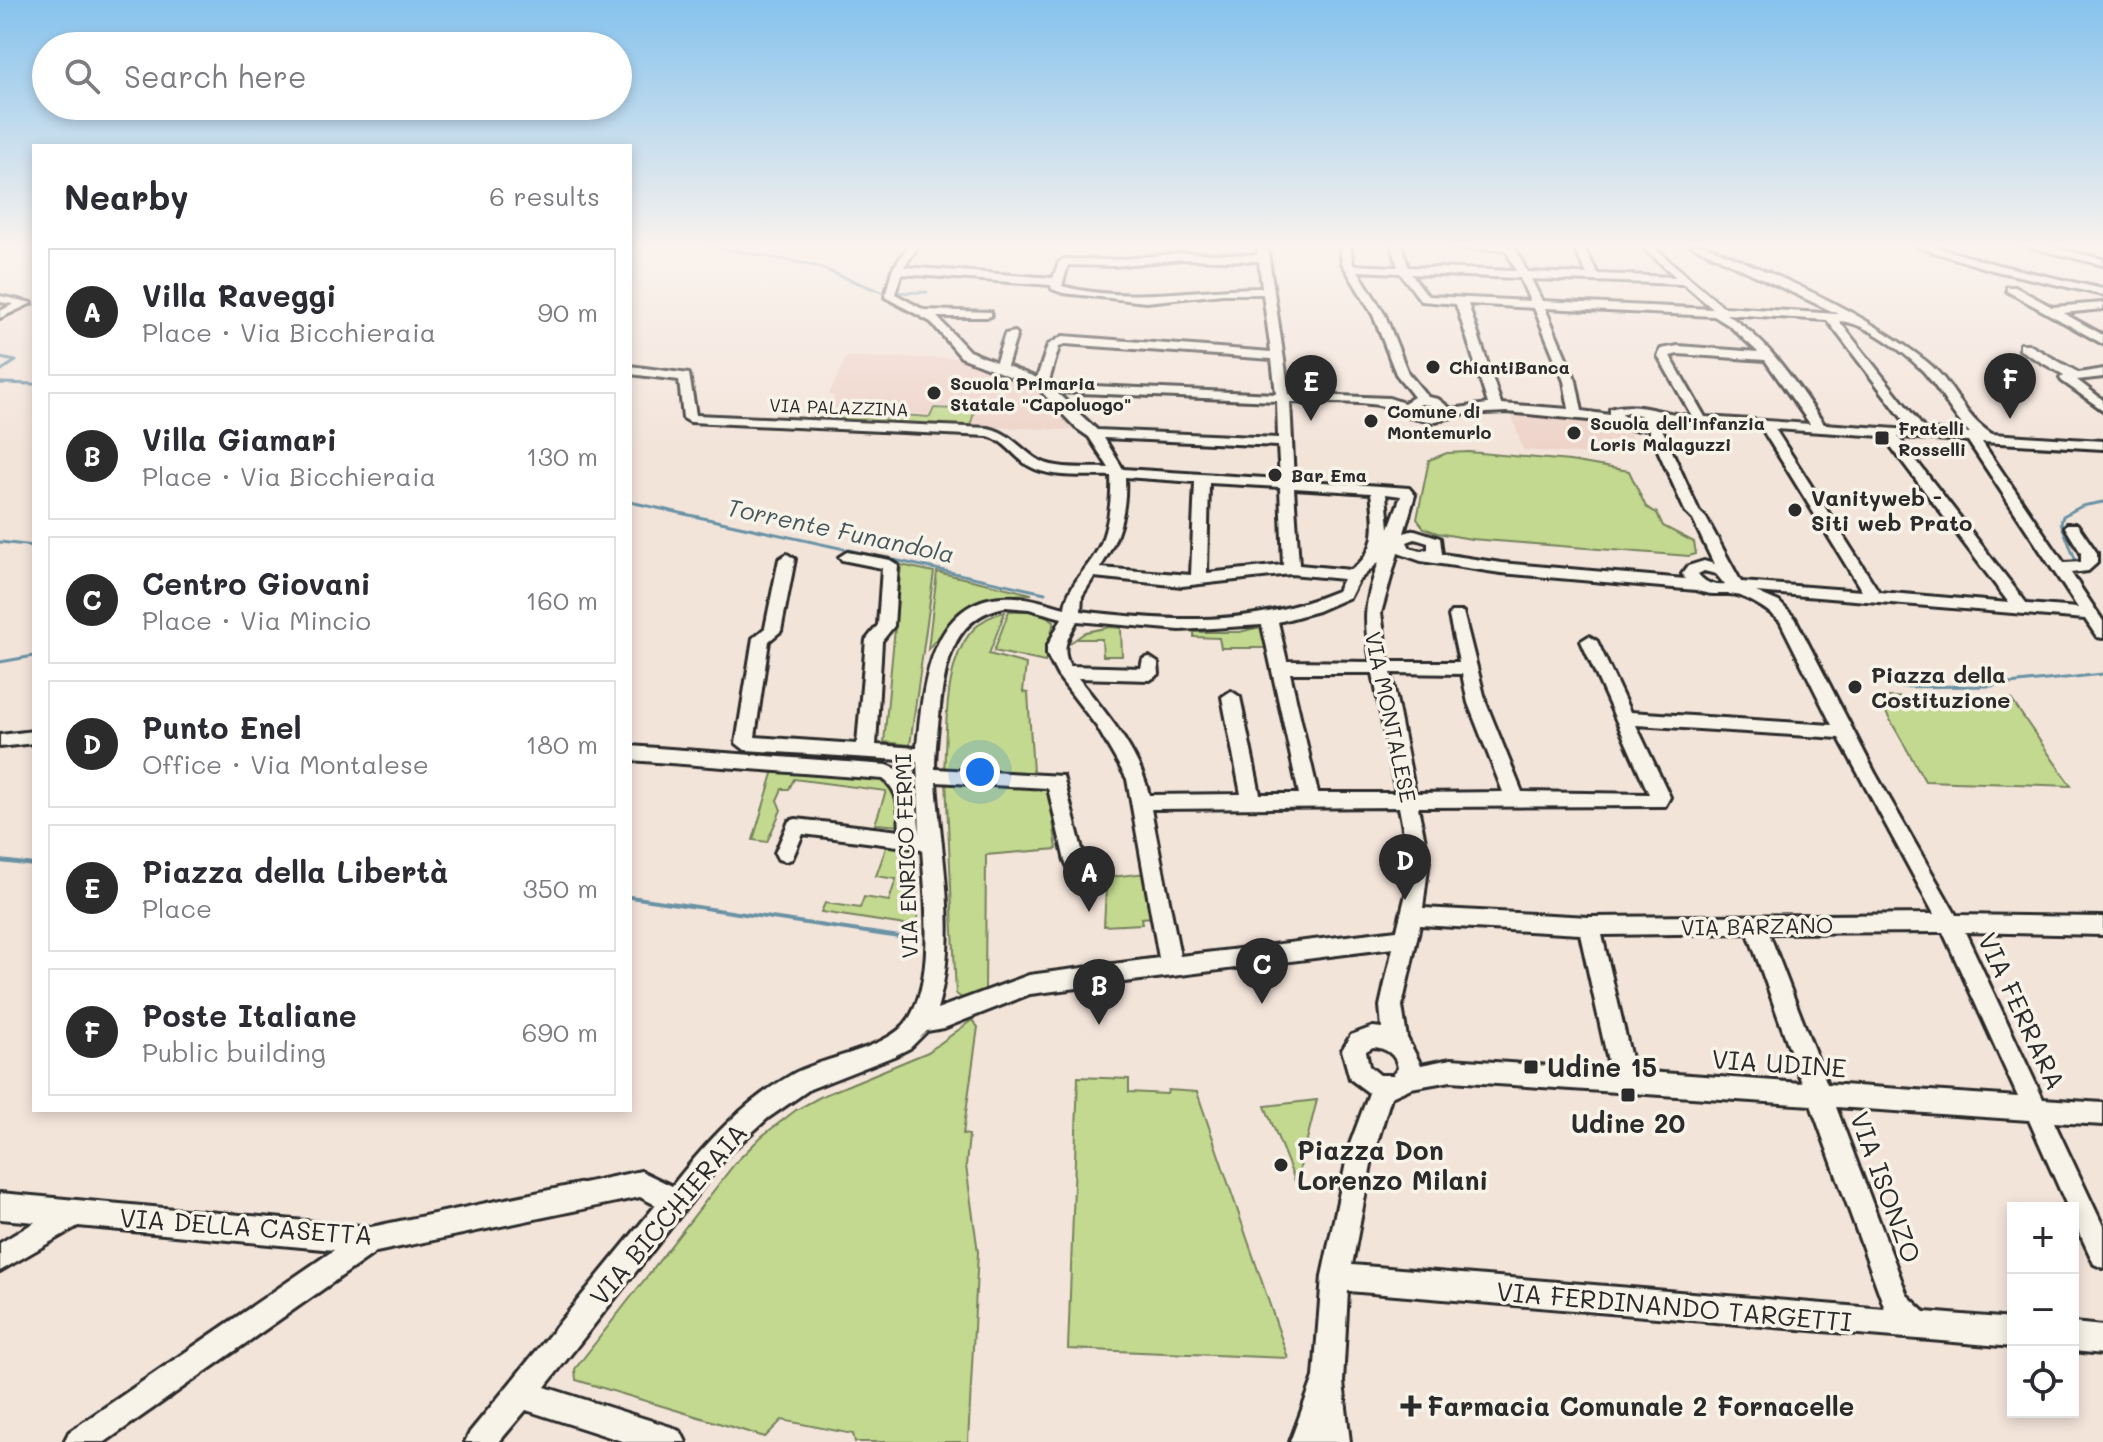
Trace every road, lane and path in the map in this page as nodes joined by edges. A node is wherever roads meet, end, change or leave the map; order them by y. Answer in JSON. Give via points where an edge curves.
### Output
{"nodes":[{"id":1,"x":1273,"y":312,"type":"edge"},
{"id":2,"x":1377,"y":312,"type":"edge"},
{"id":3,"x":1465,"y":312,"type":"edge"},
{"id":4,"x":1541,"y":312,"type":"edge"},
{"id":5,"x":1715,"y":312,"type":"edge"},
{"id":6,"x":1846,"y":312,"type":"edge"},
{"id":7,"x":2051,"y":312,"type":"edge"},
{"id":8,"x":920,"y":313,"type":"joint"},
{"id":9,"x":987,"y":314,"type":"dead end"},
{"id":10,"x":1856,"y":317,"type":"junction"},
{"id":11,"x":1735,"y":318,"type":"junction"},
{"id":12,"x":1831,"y":318,"type":"junction"},
{"id":13,"x":1011,"y":334,"type":"dead end"},
{"id":14,"x":2103,"y":340,"type":"edge"},
{"id":15,"x":2024,"y":347,"type":"dead end"},
{"id":16,"x":1278,"y":356,"type":"junction"},
{"id":17,"x":1770,"y":357,"type":"junction"},
{"id":18,"x":1000,"y":368,"type":"junction"},
{"id":19,"x":632,"y":370,"type":"edge"},
{"id":20,"x":2103,"y":373,"type":"edge"},
{"id":21,"x":2074,"y":375,"type":"junction"},
{"id":22,"x":1043,"y":386,"type":"junction"},
{"id":23,"x":1283,"y":398,"type":"junction"},
{"id":24,"x":1425,"y":406,"type":"junction"},
{"id":25,"x":2103,"y":406,"type":"edge"},
{"id":26,"x":1496,"y":409,"type":"junction"},
{"id":27,"x":1575,"y":412,"type":"junction"},
{"id":28,"x":1557,"y":413,"type":"junction"},
{"id":29,"x":1616,"y":416,"type":"junction"},
{"id":30,"x":1648,"y":421,"type":"junction"},
{"id":31,"x":1701,"y":421,"type":"junction"},
{"id":32,"x":1766,"y":425,"type":"junction"},
{"id":33,"x":1820,"y":428,"type":"junction"},
{"id":34,"x":1888,"y":433,"type":"junction"},
{"id":35,"x":1094,"y":434,"type":"junction"},
{"id":36,"x":1925,"y":435,"type":"junction"},
{"id":37,"x":1982,"y":439,"type":"junction"},
{"id":38,"x":1286,"y":442,"type":"junction"},
{"id":39,"x":2099,"y":446,"type":"edge"},
{"id":40,"x":1118,"y":473,"type":"junction"},
{"id":41,"x":1202,"y":477,"type":"junction"},
{"id":42,"x":1287,"y":483,"type":"junction"},
{"id":43,"x":1378,"y":489,"type":"junction"},
{"id":44,"x":1406,"y":500,"type":"junction"},
{"id":45,"x":1693,"y":513,"type":"junction"},
{"id":46,"x":2072,"y":527,"type":"dead end"},
{"id":47,"x":1420,"y":534,"type":"junction"},
{"id":48,"x":1402,"y":545,"type":"junction"},
{"id":49,"x":1432,"y":550,"type":"junction"},
{"id":50,"x":847,"y":557,"type":"dead end"},
{"id":51,"x":787,"y":559,"type":"dead end"},
{"id":52,"x":2059,"y":568,"type":"junction"},
{"id":53,"x":1291,"y":569,"type":"junction"},
{"id":54,"x":1093,"y":572,"type":"junction"},
{"id":55,"x":1351,"y":575,"type":"junction"},
{"id":56,"x":1695,"y":575,"type":"junction"},
{"id":57,"x":1199,"y":580,"type":"junction"},
{"id":58,"x":1731,"y":582,"type":"junction"},
{"id":59,"x":1787,"y":591,"type":"junction"},
{"id":60,"x":1875,"y":599,"type":"junction"},
{"id":61,"x":2023,"y":610,"type":"junction"},
{"id":62,"x":2090,"y":614,"type":"junction"},
{"id":63,"x":1072,"y":615,"type":"junction"},
{"id":64,"x":1457,"y":616,"type":"dead end"},
{"id":65,"x":1787,"y":618,"type":"junction"},
{"id":66,"x":1269,"y":620,"type":"junction"},
{"id":67,"x":2103,"y":633,"type":"edge"},
{"id":68,"x":1589,"y":641,"type":"dead end"},
{"id":69,"x":1149,"y":663,"type":"dead end"},
{"id":70,"x":1280,"y":667,"type":"junction"},
{"id":71,"x":1380,"y":667,"type":"junction"},
{"id":72,"x":1469,"y":668,"type":"junction"},
{"id":73,"x":1064,"y":672,"type":"junction"},
{"id":74,"x":1231,"y":697,"type":"dead end"},
{"id":75,"x":1624,"y":718,"type":"junction"},
{"id":76,"x":1844,"y":732,"type":"junction"},
{"id":77,"x":32,"y":737,"type":"edge"},
{"id":78,"x":0,"y":741,"type":"edge"},
{"id":79,"x":866,"y":751,"type":"junction"},
{"id":80,"x":632,"y":753,"type":"edge"},
{"id":81,"x":925,"y":765,"type":"junction"},
{"id":82,"x":1515,"y":799,"type":"junction"},
{"id":83,"x":1310,"y":801,"type":"junction"},
{"id":84,"x":1409,"y":801,"type":"junction"},
{"id":85,"x":1140,"y":802,"type":"junction"},
{"id":86,"x":1252,"y":803,"type":"junction"},
{"id":87,"x":920,"y":841,"type":"junction"},
{"id":88,"x":785,"y":853,"type":"dead end"},
{"id":89,"x":1075,"y":861,"type":"dead end"},
{"id":90,"x":1950,"y":923,"type":"junction"},
{"id":91,"x":1589,"y":926,"type":"junction"},
{"id":92,"x":2103,"y":926,"type":"edge"},
{"id":93,"x":1408,"y":927,"type":"junction"},
{"id":94,"x":1756,"y":927,"type":"junction"},
{"id":95,"x":1171,"y":966,"type":"junction"},
{"id":96,"x":1391,"y":1006,"type":"junction"},
{"id":97,"x":921,"y":1022,"type":"junction"},
{"id":98,"x":1368,"y":1038,"type":"junction"},
{"id":99,"x":1401,"y":1048,"type":"junction"},
{"id":100,"x":1451,"y":1070,"type":"junction"},
{"id":101,"x":1407,"y":1078,"type":"junction"},
{"id":102,"x":1374,"y":1082,"type":"junction"},
{"id":103,"x":1625,"y":1082,"type":"junction"},
{"id":104,"x":1819,"y":1094,"type":"junction"},
{"id":105,"x":2038,"y":1110,"type":"junction"},
{"id":106,"x":2103,"y":1114,"type":"edge"},
{"id":107,"x":675,"y":1201,"type":"junction"},
{"id":108,"x":0,"y":1206,"type":"edge"},
{"id":109,"x":75,"y":1213,"type":"junction"},
{"id":110,"x":371,"y":1240,"type":"junction"},
{"id":111,"x":2103,"y":1255,"type":"edge"},
{"id":112,"x":0,"y":1258,"type":"edge"},
{"id":113,"x":1335,"y":1276,"type":"junction"},
{"id":114,"x":1920,"y":1326,"type":"junction"},
{"id":115,"x":2007,"y":1333,"type":"edge"},
{"id":116,"x":2079,"y":1338,"type":"edge"},
{"id":117,"x":2103,"y":1340,"type":"edge"},
{"id":118,"x":1327,"y":1373,"type":"junction"},
{"id":119,"x":520,"y":1394,"type":"junction"},
{"id":120,"x":79,"y":1442,"type":"edge"},
{"id":121,"x":480,"y":1442,"type":"edge"},
{"id":122,"x":671,"y":1442,"type":"edge"},
{"id":123,"x":1305,"y":1442,"type":"edge"},
{"id":124,"x":1335,"y":1442,"type":"edge"}],
"edges":[{"from":1,"to":16,"type":"street"},
{"from":2,"to":24,"type":"street","via":[[1402,374],[1401,386]]},
{"from":3,"to":26,"type":"street"},
{"from":4,"to":27,"type":"street","via":[[1576,395]]},
{"from":5,"to":11,"type":"street"},
{"from":6,"to":10,"type":"street"},
{"from":7,"to":14,"type":"street"},
{"from":8,"to":9,"type":"street"},
{"from":8,"to":18,"type":"street","via":[[942,326],[958,350]]},
{"from":10,"to":12,"type":"street"},
{"from":10,"to":37,"type":"street","via":[[1923,365]]},
{"from":11,"to":12,"type":"street"},
{"from":11,"to":17,"type":"street"},
{"from":12,"to":36,"type":"street"},
{"from":13,"to":18,"type":"street"},
{"from":15,"to":21,"type":"street"},
{"from":16,"to":22,"type":"street","via":[[1067,340],[1054,345]]},
{"from":16,"to":23,"type":"street"},
{"from":17,"to":31,"type":"street","via":[[1667,351],[1664,356]]},
{"from":17,"to":33,"type":"street"},
{"from":18,"to":22,"type":"street"},
{"from":19,"to":40,"type":"street","name":"VIA PALAZZINA","via":[[685,377],[690,418],[1000,433],[1034,465]]},
{"from":20,"to":21,"type":"street"},
{"from":21,"to":25,"type":"street","via":[[2066,378]]},
{"from":22,"to":23,"type":"street"},
{"from":22,"to":35,"type":"street"},
{"from":23,"to":24,"type":"street"},
{"from":23,"to":38,"type":"street"},
{"from":24,"to":26,"type":"street"},
{"from":26,"to":28,"type":"street"},
{"from":27,"to":28,"type":"street"},
{"from":27,"to":29,"type":"street"},
{"from":28,"to":29,"type":"street"},
{"from":29,"to":30,"type":"street","via":[[1626,408]]},
{"from":30,"to":31,"type":"street"},
{"from":30,"to":45,"type":"street"},
{"from":31,"to":32,"type":"street"},
{"from":32,"to":33,"type":"street"},
{"from":32,"to":60,"type":"street"},
{"from":33,"to":34,"type":"street"},
{"from":34,"to":36,"type":"street"},
{"from":34,"to":61,"type":"street"},
{"from":35,"to":38,"type":"street"},
{"from":35,"to":40,"type":"street"},
{"from":36,"to":37,"type":"street"},
{"from":37,"to":39,"type":"street"},
{"from":37,"to":52,"type":"street"},
{"from":38,"to":42,"type":"street"},
{"from":40,"to":41,"type":"street"},
{"from":40,"to":54,"type":"street","via":[[1109,542]]},
{"from":41,"to":42,"type":"street"},
{"from":41,"to":57,"type":"street"},
{"from":42,"to":43,"type":"street"},
{"from":42,"to":53,"type":"street"},
{"from":43,"to":44,"type":"street"},
{"from":43,"to":55,"type":"street","via":[[1380,543],[1368,565]]},
{"from":44,"to":47,"type":"street","via":[[1410,523]]},
{"from":44,"to":48,"type":"street","via":[[1396,530]]},
{"from":45,"to":56,"type":"street","via":[[1706,549]]},
{"from":45,"to":58,"type":"street"},
{"from":46,"to":52,"type":"street","via":[[2089,553],[2089,563]]},
{"from":47,"to":48,"type":"street","name":"VIA MONTALESE","via":[[1409,534]]},
{"from":47,"to":49,"type":"street"},
{"from":48,"to":49,"type":"street"},
{"from":48,"to":71,"type":"street","name":"VIA MONTALESE","via":[[1398,558],[1385,570],[1372,614]]},
{"from":49,"to":56,"type":"street","via":[[1511,569],[1655,579]]},
{"from":50,"to":79,"type":"street","via":[[890,565],[886,626],[874,640]]},
{"from":51,"to":79,"type":"street","via":[[773,631],[761,638],[745,743]]},
{"from":52,"to":62,"type":"street"},
{"from":53,"to":55,"type":"street"},
{"from":53,"to":57,"type":"street"},
{"from":54,"to":57,"type":"street"},
{"from":54,"to":63,"type":"street","via":[[1074,596]]},
{"from":55,"to":66,"type":"street","name":"VIA ENRICO FERMI","via":[[1344,594]]},
{"from":56,"to":58,"type":"street","via":[[1717,591]]},
{"from":58,"to":59,"type":"street"},
{"from":58,"to":65,"type":"street"},
{"from":59,"to":60,"type":"street"},
{"from":59,"to":65,"type":"street","via":[[1782,602]]},
{"from":60,"to":61,"type":"street"},
{"from":61,"to":62,"type":"street"},
{"from":62,"to":67,"type":"street"},
{"from":63,"to":66,"type":"street","name":"VIA ENRICO FERMI","via":[[1205,626]]},
{"from":63,"to":73,"type":"street","via":[[1055,647]]},
{"from":63,"to":81,"type":"street","name":"VIA ENRICO FERMI","via":[[1039,603],[1003,603],[978,610],[950,633],[936,661]]},
{"from":64,"to":72,"type":"street"},
{"from":65,"to":76,"type":"street","name":"VIA FERRARA"},
{"from":66,"to":70,"type":"street"},
{"from":68,"to":75,"type":"street"},
{"from":69,"to":73,"type":"street","via":[[1150,674]]},
{"from":70,"to":71,"type":"street"},
{"from":70,"to":83,"type":"street"},
{"from":71,"to":72,"type":"street"},
{"from":71,"to":84,"type":"street","name":"VIA MONTALESE"},
{"from":72,"to":82,"type":"street","via":[[1477,703]]},
{"from":73,"to":85,"type":"street","via":[[1120,749],[1136,779]]},
{"from":74,"to":86,"type":"street"},
{"from":75,"to":76,"type":"street"},
{"from":75,"to":82,"type":"street","via":[[1660,800]]},
{"from":76,"to":90,"type":"street","name":"VIA FERRARA"},
{"from":77,"to":78,"type":"street"},
{"from":79,"to":81,"type":"street"},
{"from":80,"to":87,"type":"street","via":[[887,772],[904,788]]},
{"from":81,"to":87,"type":"street","name":"VIA ENRICO FERMI"},
{"from":81,"to":89,"type":"street","via":[[1056,781]]},
{"from":82,"to":84,"type":"street"},
{"from":83,"to":84,"type":"street"},
{"from":83,"to":86,"type":"street"},
{"from":84,"to":93,"type":"street","name":"VIA MONTALESE","via":[[1419,860]]},
{"from":85,"to":86,"type":"street"},
{"from":85,"to":95,"type":"street"},
{"from":87,"to":88,"type":"street","via":[[796,826]]},
{"from":87,"to":97,"type":"street","name":"VIA ENRICO FERMI","via":[[935,960]]},
{"from":90,"to":92,"type":"street","name":"VIA BARZANO"},
{"from":90,"to":94,"type":"street","name":"VIA BARZANO"},
{"from":90,"to":105,"type":"street","name":"VIA FERRARA"},
{"from":91,"to":93,"type":"street","name":"VIA BARZANO"},
{"from":91,"to":94,"type":"street","name":"VIA BARZANO"},
{"from":91,"to":103,"type":"street"},
{"from":93,"to":95,"type":"street","name":"VIA BARZANO"},
{"from":93,"to":96,"type":"street","name":"VIA MONTALESE"},
{"from":94,"to":104,"type":"street","name":"VIA ISONZO"},
{"from":95,"to":97,"type":"street","name":"VIA BICCHIERAIA","via":[[1029,985]]},
{"from":96,"to":98,"type":"street","name":"VIA MONTALESE"},
{"from":96,"to":99,"type":"street","name":"VIA MONTALESE"},
{"from":97,"to":107,"type":"street","name":"VIA BICCHIERAIA","via":[[897,1044],[805,1079],[752,1114]]},
{"from":98,"to":99,"type":"street","via":[[1382,1037]]},
{"from":98,"to":102,"type":"street","via":[[1359,1042],[1353,1055],[1356,1068]]},
{"from":99,"to":100,"type":"street","name":"VIA UDINE"},
{"from":99,"to":101,"type":"street","via":[[1410,1070]]},
{"from":100,"to":101,"type":"street","name":"VIA UDINE"},
{"from":100,"to":103,"type":"street","name":"VIA UDINE"},
{"from":101,"to":102,"type":"street","via":[[1400,1084]]},
{"from":102,"to":113,"type":"street"},
{"from":103,"to":104,"type":"street","name":"VIA UDINE"},
{"from":104,"to":105,"type":"street","name":"VIA UDINE"},
{"from":104,"to":114,"type":"street","name":"VIA ISONZO","via":[[1897,1304]]},
{"from":105,"to":106,"type":"street","name":"VIA UDINE"},
{"from":105,"to":111,"type":"street","name":"VIA FERRARA"},
{"from":107,"to":110,"type":"street","name":"VIA DELLA CASETTA","via":[[641,1184]]},
{"from":107,"to":119,"type":"street","name":"VIA BICCHIERAIA"},
{"from":108,"to":109,"type":"street","name":"VIA DELLA CASETTA"},
{"from":109,"to":110,"type":"street","name":"VIA DELLA CASETTA"},
{"from":109,"to":112,"type":"street"},
{"from":110,"to":120,"type":"street"},
{"from":113,"to":114,"type":"street","name":"VIA FERDINANDO TARGETTI"},
{"from":113,"to":118,"type":"street"},
{"from":114,"to":115,"type":"street","name":"VIA FERDINANDO TARGETTI"},
{"from":116,"to":117,"type":"street"},
{"from":118,"to":123,"type":"street"},
{"from":118,"to":124,"type":"street"},
{"from":119,"to":121,"type":"street","name":"VIA BICCHIERAIA"},
{"from":119,"to":122,"type":"street"}]}
